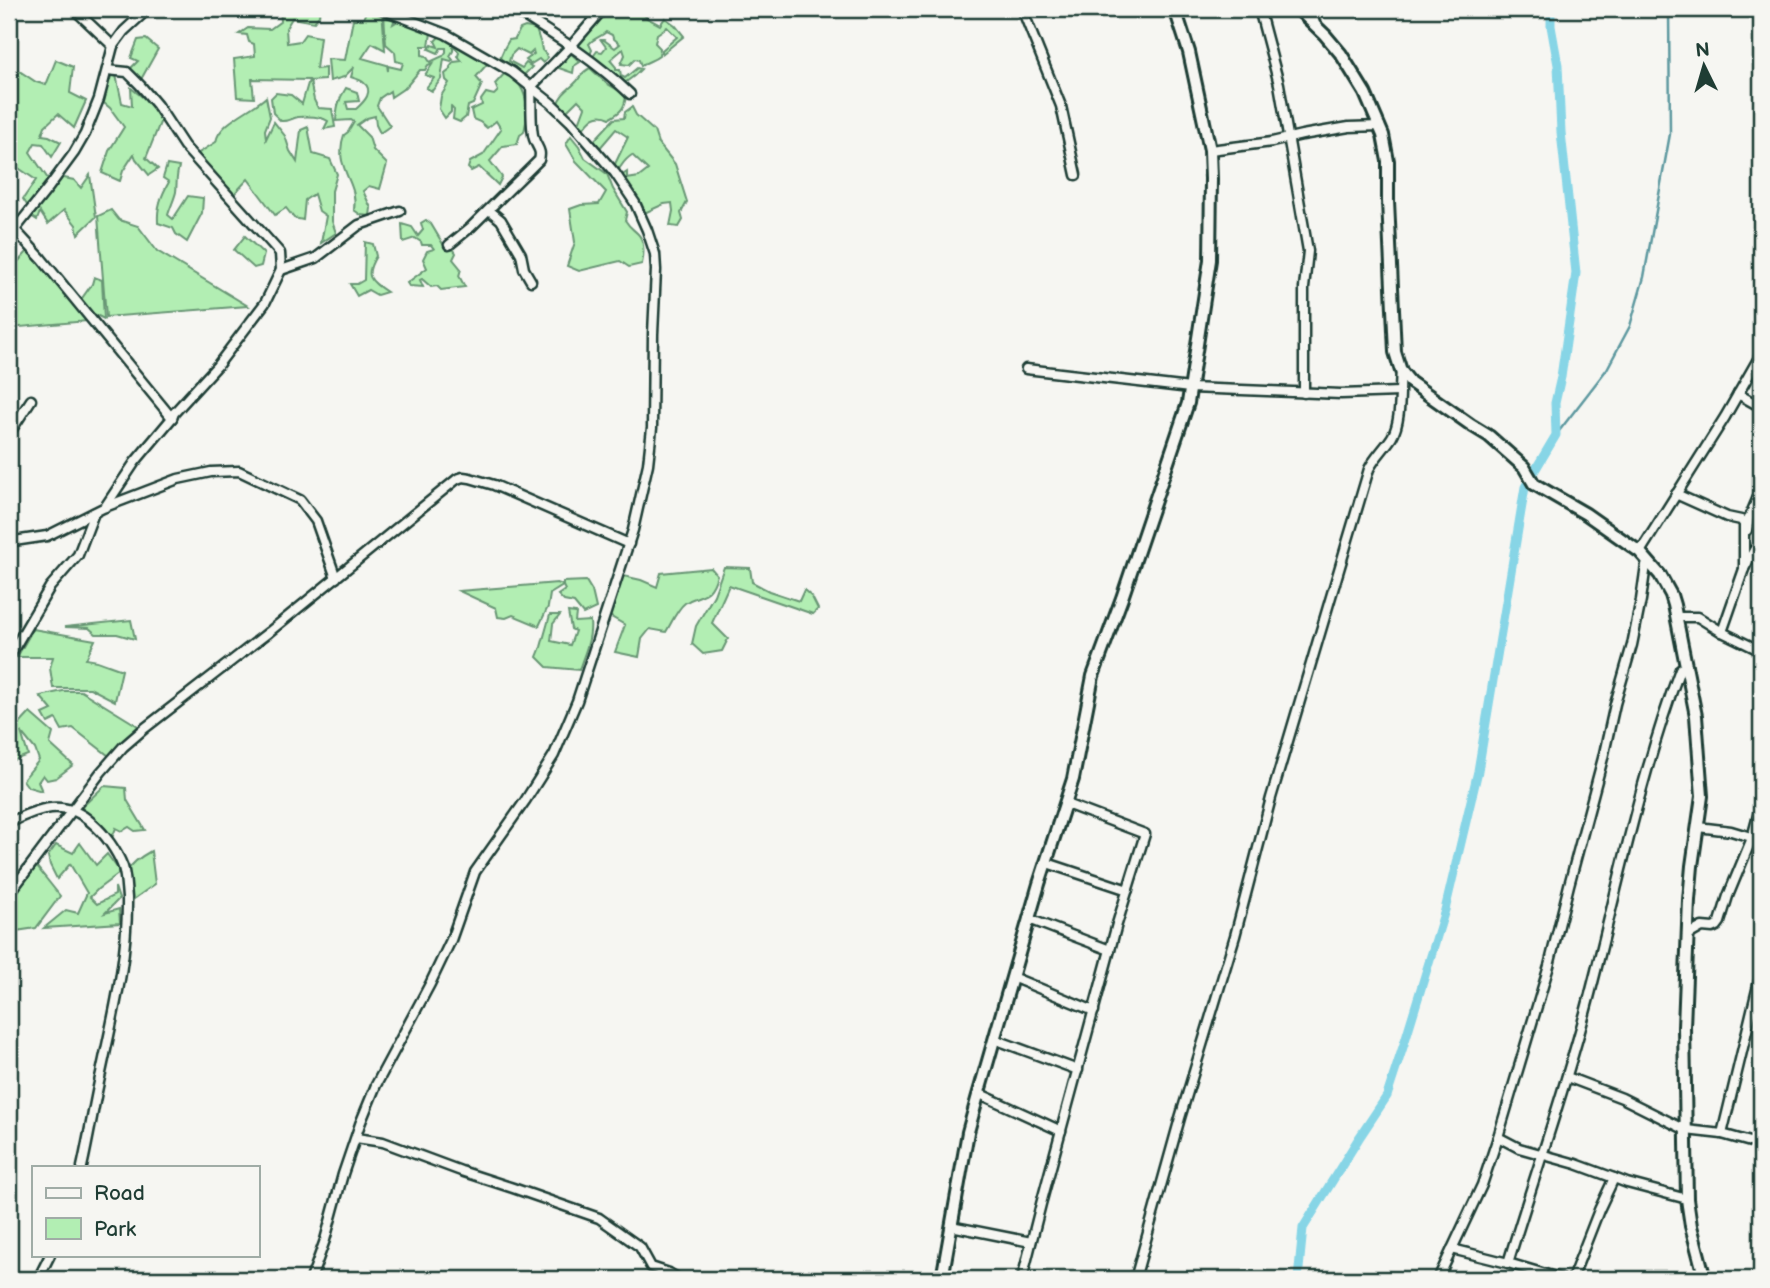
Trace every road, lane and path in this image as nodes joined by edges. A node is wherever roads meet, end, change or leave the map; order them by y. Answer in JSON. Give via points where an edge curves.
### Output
{"nodes":[{"id":1,"x":12,"y":9,"type":"edge"},
{"id":2,"x":74,"y":9,"type":"edge"},
{"id":3,"x":148,"y":9,"type":"edge"},
{"id":4,"x":381,"y":9,"type":"edge"},
{"id":5,"x":513,"y":9,"type":"edge"},
{"id":6,"x":603,"y":9,"type":"edge"},
{"id":7,"x":1021,"y":9,"type":"edge"},
{"id":8,"x":1175,"y":9,"type":"edge"},
{"id":9,"x":1259,"y":9,"type":"edge"},
{"id":10,"x":1298,"y":9,"type":"edge"},
{"id":11,"x":1311,"y":9,"type":"edge"},
{"id":12,"x":9,"y":15,"type":"edge"},
{"id":13,"x":1315,"y":24,"type":"junction"},
{"id":14,"x":113,"y":46,"type":"junction"},
{"id":15,"x":571,"y":46,"type":"junction"},
{"id":16,"x":107,"y":71,"type":"junction"},
{"id":17,"x":531,"y":87,"type":"junction"},
{"id":18,"x":630,"y":94,"type":"dead end"},
{"id":19,"x":1380,"y":126,"type":"junction"},
{"id":20,"x":1289,"y":138,"type":"junction"},
{"id":21,"x":1209,"y":150,"type":"junction"},
{"id":22,"x":1076,"y":175,"type":"dead end"},
{"id":23,"x":489,"y":210,"type":"junction"},
{"id":24,"x":400,"y":211,"type":"dead end"},
{"id":25,"x":12,"y":233,"type":"edge"},
{"id":26,"x":449,"y":245,"type":"dead end"},
{"id":27,"x":281,"y":270,"type":"junction"},
{"id":28,"x":531,"y":281,"type":"dead end"},
{"id":29,"x":1761,"y":354,"type":"edge"},
{"id":30,"x":1026,"y":369,"type":"dead end"},
{"id":31,"x":1401,"y":371,"type":"junction"},
{"id":32,"x":1190,"y":388,"type":"junction"},
{"id":33,"x":1399,"y":392,"type":"junction"},
{"id":34,"x":1304,"y":393,"type":"junction"},
{"id":35,"x":1738,"y":394,"type":"junction"},
{"id":36,"x":31,"y":400,"type":"dead end"},
{"id":37,"x":1761,"y":407,"type":"edge"},
{"id":38,"x":172,"y":418,"type":"junction"},
{"id":39,"x":9,"y":434,"type":"edge"},
{"id":40,"x":1761,"y":490,"type":"edge"},
{"id":41,"x":1676,"y":494,"type":"junction"},
{"id":42,"x":105,"y":507,"type":"junction"},
{"id":43,"x":94,"y":513,"type":"junction"},
{"id":44,"x":1745,"y":541,"type":"junction"},
{"id":45,"x":9,"y":544,"type":"edge"},
{"id":46,"x":629,"y":544,"type":"junction"},
{"id":47,"x":1761,"y":548,"type":"edge"},
{"id":48,"x":1640,"y":552,"type":"junction"},
{"id":49,"x":1649,"y":562,"type":"junction"},
{"id":50,"x":1744,"y":569,"type":"junction"},
{"id":51,"x":336,"y":578,"type":"junction"},
{"id":52,"x":1678,"y":617,"type":"junction"},
{"id":53,"x":1722,"y":632,"type":"junction"},
{"id":54,"x":1761,"y":651,"type":"edge"},
{"id":55,"x":9,"y":657,"type":"edge"},
{"id":56,"x":1687,"y":665,"type":"junction"},
{"id":57,"x":1066,"y":804,"type":"junction"},
{"id":58,"x":1761,"y":804,"type":"edge"},
{"id":59,"x":73,"y":811,"type":"junction"},
{"id":60,"x":9,"y":823,"type":"edge"},
{"id":61,"x":1698,"y":827,"type":"junction"},
{"id":62,"x":1757,"y":839,"type":"edge"},
{"id":63,"x":1047,"y":863,"type":"junction"},
{"id":64,"x":1128,"y":891,"type":"junction"},
{"id":65,"x":9,"y":894,"type":"edge"},
{"id":66,"x":1029,"y":919,"type":"junction"},
{"id":67,"x":1688,"y":935,"type":"junction"},
{"id":68,"x":1110,"y":950,"type":"junction"},
{"id":69,"x":1761,"y":973,"type":"edge"},
{"id":70,"x":1012,"y":977,"type":"junction"},
{"id":71,"x":1094,"y":1011,"type":"junction"},
{"id":72,"x":994,"y":1039,"type":"junction"},
{"id":73,"x":1078,"y":1070,"type":"junction"},
{"id":74,"x":1567,"y":1077,"type":"junction"},
{"id":75,"x":978,"y":1093,"type":"junction"},
{"id":76,"x":1686,"y":1130,"type":"junction"},
{"id":77,"x":1061,"y":1131,"type":"junction"},
{"id":78,"x":1722,"y":1134,"type":"junction"},
{"id":79,"x":1498,"y":1137,"type":"junction"},
{"id":80,"x":356,"y":1138,"type":"junction"},
{"id":81,"x":1761,"y":1144,"type":"edge"},
{"id":82,"x":1542,"y":1154,"type":"junction"},
{"id":83,"x":82,"y":1166,"type":"edge"},
{"id":84,"x":1614,"y":1178,"type":"junction"},
{"id":85,"x":1687,"y":1199,"type":"junction"},
{"id":86,"x":951,"y":1226,"type":"junction"},
{"id":87,"x":1031,"y":1242,"type":"junction"},
{"id":88,"x":1452,"y":1249,"type":"junction"},
{"id":89,"x":50,"y":1256,"type":"edge"},
{"id":90,"x":1508,"y":1263,"type":"junction"},
{"id":91,"x":651,"y":1267,"type":"junction"},
{"id":92,"x":38,"y":1279,"type":"edge"},
{"id":93,"x":311,"y":1279,"type":"edge"},
{"id":94,"x":648,"y":1279,"type":"edge"},
{"id":95,"x":679,"y":1279,"type":"edge"},
{"id":96,"x":942,"y":1279,"type":"edge"},
{"id":97,"x":1022,"y":1279,"type":"edge"},
{"id":98,"x":1135,"y":1279,"type":"edge"},
{"id":99,"x":1438,"y":1279,"type":"edge"},
{"id":100,"x":1562,"y":1279,"type":"edge"},
{"id":101,"x":1572,"y":1279,"type":"edge"},
{"id":102,"x":1705,"y":1279,"type":"edge"}],
"edges":[{"from":1,"to":12,"type":"street"},
{"from":2,"to":14,"type":"street"},
{"from":3,"to":14,"type":"street"},
{"from":4,"to":17,"type":"street","via":[[446,34]]},
{"from":5,"to":15,"type":"street"},
{"from":6,"to":15,"type":"street"},
{"from":7,"to":22,"type":"street","via":[[1061,106]]},
{"from":8,"to":21,"type":"main road","via":[[1189,52]]},
{"from":9,"to":20,"type":"street"},
{"from":10,"to":13,"type":"main road"},
{"from":11,"to":13,"type":"street"},
{"from":13,"to":19,"type":"main road","via":[[1341,54]]},
{"from":14,"to":16,"type":"street"},
{"from":15,"to":17,"type":"street"},
{"from":15,"to":18,"type":"street"},
{"from":16,"to":25,"type":"street","via":[[93,116],[74,153]]},
{"from":16,"to":27,"type":"street","via":[[127,72],[140,85],[184,146],[280,253]]},
{"from":17,"to":23,"type":"street","via":[[539,160]]},
{"from":17,"to":46,"type":"street","via":[[570,121],[615,173],[635,203],[655,254],[653,428]]},
{"from":19,"to":20,"type":"street"},
{"from":19,"to":31,"type":"main road","via":[[1388,161],[1395,352]]},
{"from":20,"to":21,"type":"street"},
{"from":20,"to":34,"type":"street","via":[[1308,251]]},
{"from":21,"to":32,"type":"main road","via":[[1210,260]]},
{"from":23,"to":26,"type":"street"},
{"from":23,"to":28,"type":"street","via":[[501,220]]},
{"from":24,"to":27,"type":"street","via":[[359,225],[316,258]]},
{"from":25,"to":38,"type":"street","via":[[41,258]]},
{"from":27,"to":38,"type":"street","via":[[242,335]]},
{"from":29,"to":35,"type":"street"},
{"from":30,"to":32,"type":"street"},
{"from":31,"to":33,"type":"street"},
{"from":31,"to":48,"type":"main road","via":[[1410,382],[1489,436],[1524,467],[1534,484]]},
{"from":32,"to":34,"type":"street"},
{"from":32,"to":57,"type":"main road","via":[[1093,676]]},
{"from":33,"to":34,"type":"street"},
{"from":33,"to":98,"type":"street","via":[[1396,428],[1369,468]]},
{"from":35,"to":37,"type":"street"},
{"from":35,"to":41,"type":"street"},
{"from":36,"to":39,"type":"street"},
{"from":38,"to":42,"type":"street"},
{"from":40,"to":44,"type":"street"},
{"from":41,"to":44,"type":"street","via":[[1741,520]]},
{"from":41,"to":48,"type":"street"},
{"from":42,"to":43,"type":"street"},
{"from":42,"to":51,"type":"street","via":[[178,479],[239,471],[300,500],[316,521]]},
{"from":43,"to":45,"type":"street","via":[[47,536]]},
{"from":43,"to":55,"type":"street","via":[[78,555],[50,587]]},
{"from":44,"to":50,"type":"street"},
{"from":46,"to":51,"type":"street","via":[[494,485],[463,477]]},
{"from":46,"to":80,"type":"street","via":[[577,701],[554,755],[475,872],[451,940],[376,1085]]},
{"from":47,"to":50,"type":"street","via":[[1754,550]]},
{"from":48,"to":49,"type":"main road"},
{"from":49,"to":52,"type":"main road","via":[[1671,595]]},
{"from":49,"to":79,"type":"street","via":[[1557,939]]},
{"from":50,"to":53,"type":"street"},
{"from":51,"to":59,"type":"street","via":[[130,741]]},
{"from":52,"to":53,"type":"street","via":[[1698,617]]},
{"from":52,"to":56,"type":"main road"},
{"from":53,"to":54,"type":"street"},
{"from":56,"to":61,"type":"main road","via":[[1701,768]]},
{"from":56,"to":74,"type":"street","via":[[1680,669],[1655,740]]},
{"from":57,"to":63,"type":"main road"},
{"from":57,"to":64,"type":"street","via":[[1146,834]]},
{"from":58,"to":62,"type":"street"},
{"from":59,"to":60,"type":"street","via":[[39,809]]},
{"from":59,"to":65,"type":"street"},
{"from":59,"to":83,"type":"street","via":[[93,823],[115,851],[123,867],[127,904],[119,986]]},
{"from":61,"to":62,"type":"street"},
{"from":61,"to":67,"type":"main road"},
{"from":62,"to":67,"type":"street","via":[[1720,922]]},
{"from":63,"to":64,"type":"street"},
{"from":63,"to":66,"type":"main road"},
{"from":64,"to":68,"type":"street"},
{"from":66,"to":68,"type":"street"},
{"from":66,"to":70,"type":"main road"},
{"from":67,"to":76,"type":"main road"},
{"from":68,"to":71,"type":"street"},
{"from":69,"to":78,"type":"street"},
{"from":70,"to":71,"type":"street"},
{"from":70,"to":72,"type":"main road"},
{"from":71,"to":73,"type":"street"},
{"from":72,"to":73,"type":"street"},
{"from":72,"to":75,"type":"main road"},
{"from":73,"to":77,"type":"street"},
{"from":74,"to":76,"type":"street"},
{"from":74,"to":82,"type":"street"},
{"from":75,"to":77,"type":"street"},
{"from":75,"to":86,"type":"main road"},
{"from":76,"to":78,"type":"street"},
{"from":76,"to":85,"type":"main road"},
{"from":77,"to":87,"type":"street"},
{"from":78,"to":81,"type":"street"},
{"from":79,"to":82,"type":"street"},
{"from":79,"to":88,"type":"street"},
{"from":80,"to":91,"type":"street","via":[[383,1142],[599,1218],[640,1247]]},
{"from":80,"to":93,"type":"street"},
{"from":82,"to":84,"type":"street"},
{"from":82,"to":90,"type":"street"},
{"from":84,"to":85,"type":"street"},
{"from":84,"to":101,"type":"street"},
{"from":85,"to":102,"type":"main road"},
{"from":86,"to":87,"type":"street"},
{"from":86,"to":96,"type":"main road"},
{"from":87,"to":97,"type":"street"},
{"from":88,"to":90,"type":"street"},
{"from":88,"to":99,"type":"street"},
{"from":89,"to":92,"type":"street"},
{"from":90,"to":100,"type":"street"},
{"from":91,"to":94,"type":"street"},
{"from":91,"to":95,"type":"street"}]}
